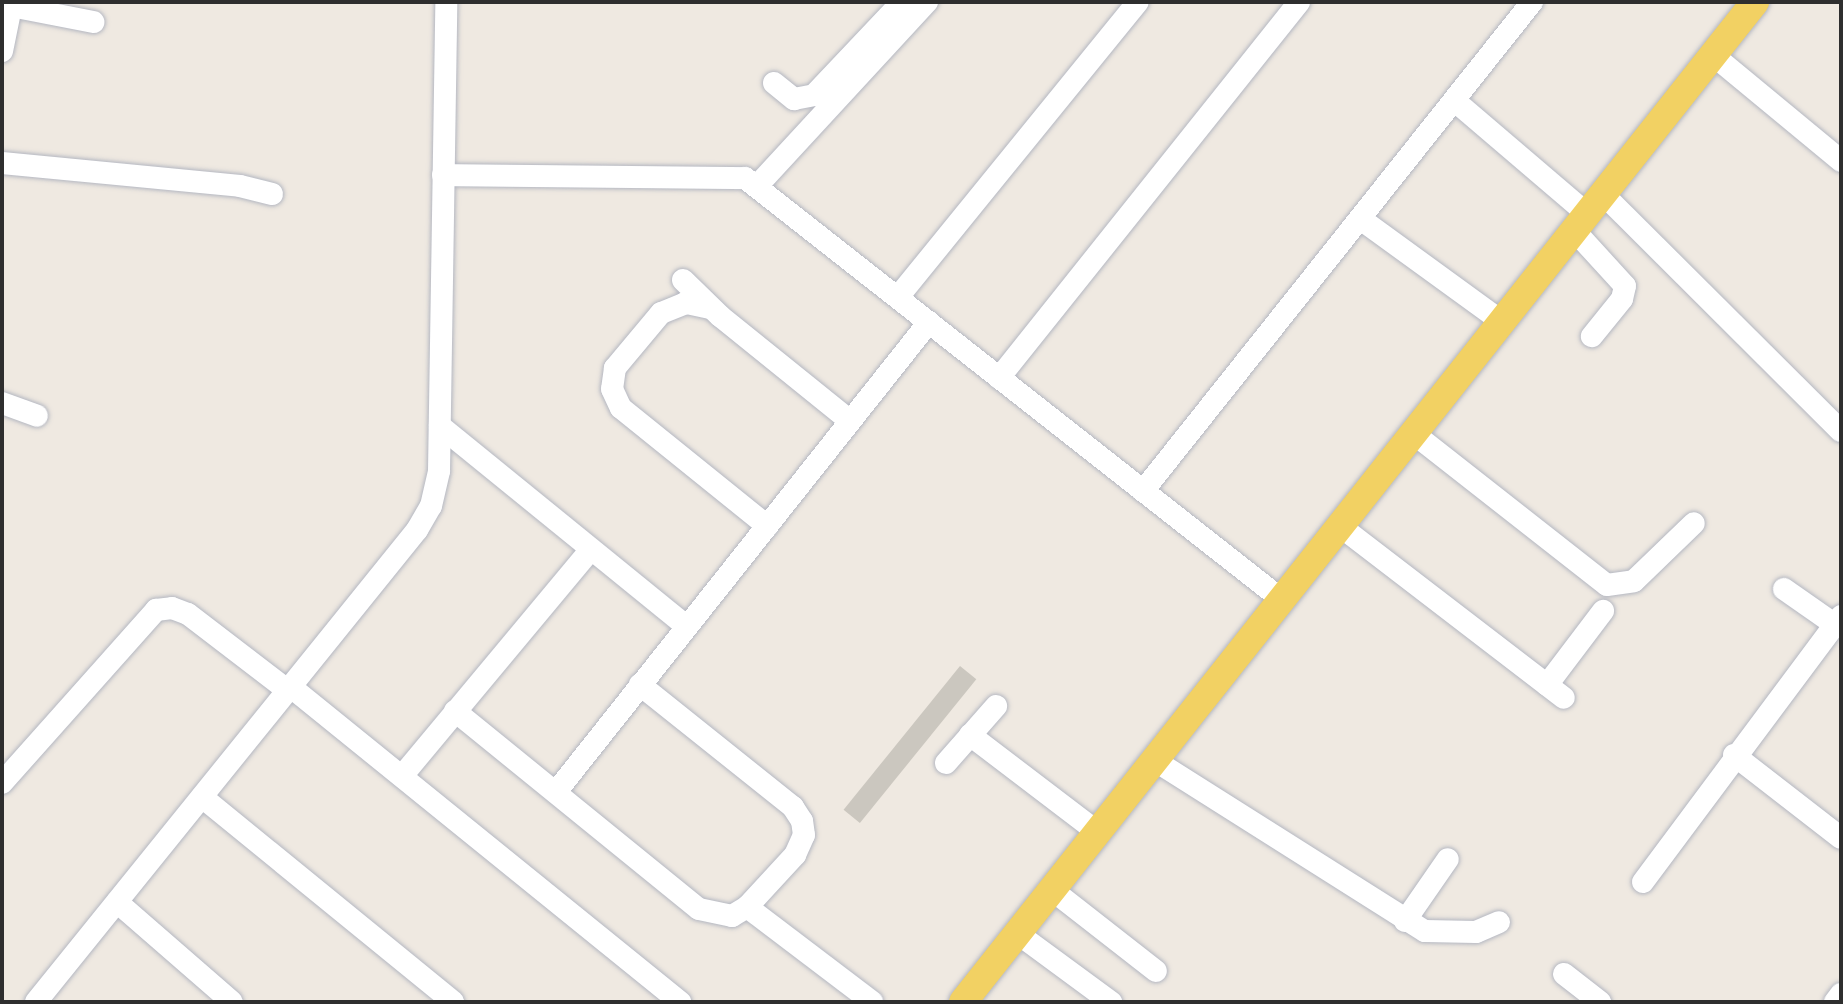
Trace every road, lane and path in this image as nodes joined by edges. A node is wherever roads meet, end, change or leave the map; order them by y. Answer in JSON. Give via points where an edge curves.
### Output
{"nodes":[{"id":1,"x":446,"y":2,"type":"edge"},
{"id":2,"x":902,"y":2,"type":"edge"},
{"id":3,"x":927,"y":2,"type":"edge"},
{"id":4,"x":1138,"y":2,"type":"edge"},
{"id":5,"x":1299,"y":2,"type":"edge"},
{"id":6,"x":1532,"y":2,"type":"edge"},
{"id":7,"x":1755,"y":2,"type":"edge"},
{"id":8,"x":12,"y":4,"type":"edge"},
{"id":9,"x":93,"y":22,"type":"dead end"},
{"id":10,"x":2,"y":51,"type":"edge"},
{"id":11,"x":1713,"y":55,"type":"junction"},
{"id":12,"x":774,"y":83,"type":"dead end"},
{"id":13,"x":1455,"y":101,"type":"junction"},
{"id":14,"x":1841,"y":161,"type":"edge"},
{"id":15,"x":2,"y":163,"type":"edge"},
{"id":16,"x":443,"y":175,"type":"junction"},
{"id":17,"x":757,"y":186,"type":"junction"},
{"id":18,"x":272,"y":194,"type":"dead end"},
{"id":19,"x":1587,"y":212,"type":"junction"},
{"id":20,"x":1362,"y":220,"type":"junction"},
{"id":21,"x":683,"y":280,"type":"dead end"},
{"id":22,"x":898,"y":297,"type":"junction"},
{"id":23,"x":710,"y":308,"type":"junction"},
{"id":24,"x":1501,"y":321,"type":"junction"},
{"id":25,"x":929,"y":322,"type":"junction"},
{"id":26,"x":1592,"y":336,"type":"dead end"},
{"id":27,"x":999,"y":378,"type":"junction"},
{"id":28,"x":2,"y":403,"type":"edge"},
{"id":29,"x":37,"y":416,"type":"dead end"},
{"id":30,"x":850,"y":421,"type":"junction"},
{"id":31,"x":440,"y":426,"type":"junction"},
{"id":32,"x":1841,"y":431,"type":"edge"},
{"id":33,"x":1413,"y":433,"type":"junction"},
{"id":34,"x":488,"y":468,"type":"junction"},
{"id":35,"x":439,"y":471,"type":"junction"},
{"id":36,"x":1143,"y":491,"type":"junction"},
{"id":37,"x":1694,"y":523,"type":"dead end"},
{"id":38,"x":767,"y":526,"type":"junction"},
{"id":39,"x":1340,"y":526,"type":"junction"},
{"id":40,"x":590,"y":550,"type":"junction"},
{"id":41,"x":1784,"y":589,"type":"dead end"},
{"id":42,"x":1281,"y":599,"type":"junction"},
{"id":43,"x":1603,"y":611,"type":"dead end"},
{"id":44,"x":1838,"y":620,"type":"edge"},
{"id":45,"x":687,"y":627,"type":"junction"},
{"id":46,"x":640,"y":685,"type":"junction"},
{"id":47,"x":289,"y":688,"type":"junction"},
{"id":48,"x":996,"y":706,"type":"dead end"},
{"id":49,"x":455,"y":711,"type":"junction"},
{"id":50,"x":970,"y":735,"type":"junction"},
{"id":51,"x":1734,"y":755,"type":"junction"},
{"id":52,"x":1154,"y":760,"type":"junction"},
{"id":53,"x":946,"y":763,"type":"dead end"},
{"id":54,"x":402,"y":776,"type":"junction"},
{"id":55,"x":2,"y":783,"type":"edge"},
{"id":56,"x":556,"y":792,"type":"junction"},
{"id":57,"x":202,"y":797,"type":"junction"},
{"id":58,"x":1096,"y":831,"type":"junction"},
{"id":59,"x":1841,"y":838,"type":"edge"},
{"id":60,"x":1448,"y":859,"type":"dead end"},
{"id":61,"x":1643,"y":882,"type":"dead end"},
{"id":62,"x":1051,"y":889,"type":"junction"},
{"id":63,"x":117,"y":902,"type":"junction"},
{"id":64,"x":747,"y":907,"type":"junction"},
{"id":65,"x":1405,"y":921,"type":"junction"},
{"id":66,"x":1499,"y":922,"type":"dead end"},
{"id":67,"x":1017,"y":933,"type":"junction"},
{"id":68,"x":1156,"y":971,"type":"dead end"},
{"id":69,"x":1564,"y":974,"type":"dead end"},
{"id":70,"x":1841,"y":994,"type":"edge"},
{"id":71,"x":656,"y":995,"type":"edge"},
{"id":72,"x":36,"y":1002,"type":"edge"},
{"id":73,"x":232,"y":1002,"type":"edge"},
{"id":74,"x":453,"y":1002,"type":"edge"},
{"id":75,"x":680,"y":1002,"type":"edge"},
{"id":76,"x":872,"y":1002,"type":"edge"},
{"id":77,"x":963,"y":1002,"type":"edge"},
{"id":78,"x":1111,"y":1002,"type":"edge"},
{"id":79,"x":1600,"y":1002,"type":"edge"},
{"id":80,"x":1835,"y":1002,"type":"edge"}],
"edges":[{"from":1,"to":16,"type":"street"},
{"from":2,"to":12,"type":"street","via":[[814,95],[794,99]]},
{"from":3,"to":17,"type":"street"},
{"from":4,"to":22,"type":"street"},
{"from":5,"to":27,"type":"street"},
{"from":6,"to":13,"type":"street"},
{"from":7,"to":11,"type":"main road"},
{"from":8,"to":9,"type":"street"},
{"from":8,"to":10,"type":"street"},
{"from":11,"to":14,"type":"street"},
{"from":11,"to":19,"type":"main road"},
{"from":13,"to":19,"type":"street"},
{"from":13,"to":20,"type":"street"},
{"from":15,"to":18,"type":"street","via":[[240,186]]},
{"from":16,"to":17,"type":"street","via":[[731,176]]},
{"from":16,"to":31,"type":"street"},
{"from":17,"to":22,"type":"street"},
{"from":19,"to":24,"type":"main road"},
{"from":19,"to":26,"type":"street","via":[[1625,286],[1622,299]]},
{"from":19,"to":32,"type":"street"},
{"from":20,"to":24,"type":"street"},
{"from":20,"to":36,"type":"street"},
{"from":21,"to":23,"type":"street"},
{"from":22,"to":25,"type":"street"},
{"from":23,"to":30,"type":"street"},
{"from":23,"to":38,"type":"street","via":[[686,303],[661,313],[615,368],[612,389],[621,408]]},
{"from":24,"to":33,"type":"main road"},
{"from":25,"to":27,"type":"street"},
{"from":25,"to":30,"type":"street"},
{"from":27,"to":36,"type":"street"},
{"from":28,"to":29,"type":"street"},
{"from":30,"to":38,"type":"street"},
{"from":31,"to":34,"type":"street"},
{"from":31,"to":35,"type":"street"},
{"from":33,"to":37,"type":"street","via":[[1607,585],[1634,581]]},
{"from":33,"to":39,"type":"main road"},
{"from":34,"to":35,"type":"street","via":[[466,465]]},
{"from":34,"to":40,"type":"street"},
{"from":35,"to":47,"type":"street","via":[[417,530]]},
{"from":36,"to":42,"type":"street"},
{"from":38,"to":45,"type":"street"},
{"from":39,"to":42,"type":"main road"},
{"from":39,"to":43,"type":"street","via":[[1555,691]]},
{"from":40,"to":45,"type":"street"},
{"from":40,"to":49,"type":"street"},
{"from":41,"to":44,"type":"street"},
{"from":42,"to":52,"type":"main road"},
{"from":44,"to":51,"type":"street"},
{"from":45,"to":46,"type":"street"},
{"from":46,"to":56,"type":"street"},
{"from":46,"to":64,"type":"street","via":[[793,807],[802,821],[804,835],[795,855]]},
{"from":47,"to":54,"type":"street"},
{"from":47,"to":55,"type":"street","via":[[188,614],[156,610]]},
{"from":47,"to":57,"type":"street"},
{"from":48,"to":50,"type":"street"},
{"from":49,"to":54,"type":"street"},
{"from":49,"to":56,"type":"street"},
{"from":50,"to":53,"type":"street"},
{"from":50,"to":58,"type":"street"},
{"from":51,"to":59,"type":"street"},
{"from":51,"to":61,"type":"street"},
{"from":52,"to":58,"type":"main road"},
{"from":52,"to":65,"type":"street"},
{"from":54,"to":71,"type":"street"},
{"from":56,"to":64,"type":"street","via":[[707,914],[724,917]]},
{"from":57,"to":63,"type":"street"},
{"from":57,"to":74,"type":"street"},
{"from":58,"to":62,"type":"main road"},
{"from":60,"to":65,"type":"street"},
{"from":62,"to":67,"type":"main road"},
{"from":62,"to":68,"type":"street"},
{"from":63,"to":72,"type":"street"},
{"from":63,"to":73,"type":"street"},
{"from":64,"to":76,"type":"street"},
{"from":65,"to":66,"type":"street","via":[[1450,935]]},
{"from":67,"to":77,"type":"main road"},
{"from":67,"to":78,"type":"street"},
{"from":69,"to":79,"type":"street"},
{"from":70,"to":80,"type":"street"},
{"from":71,"to":75,"type":"street"}]}
